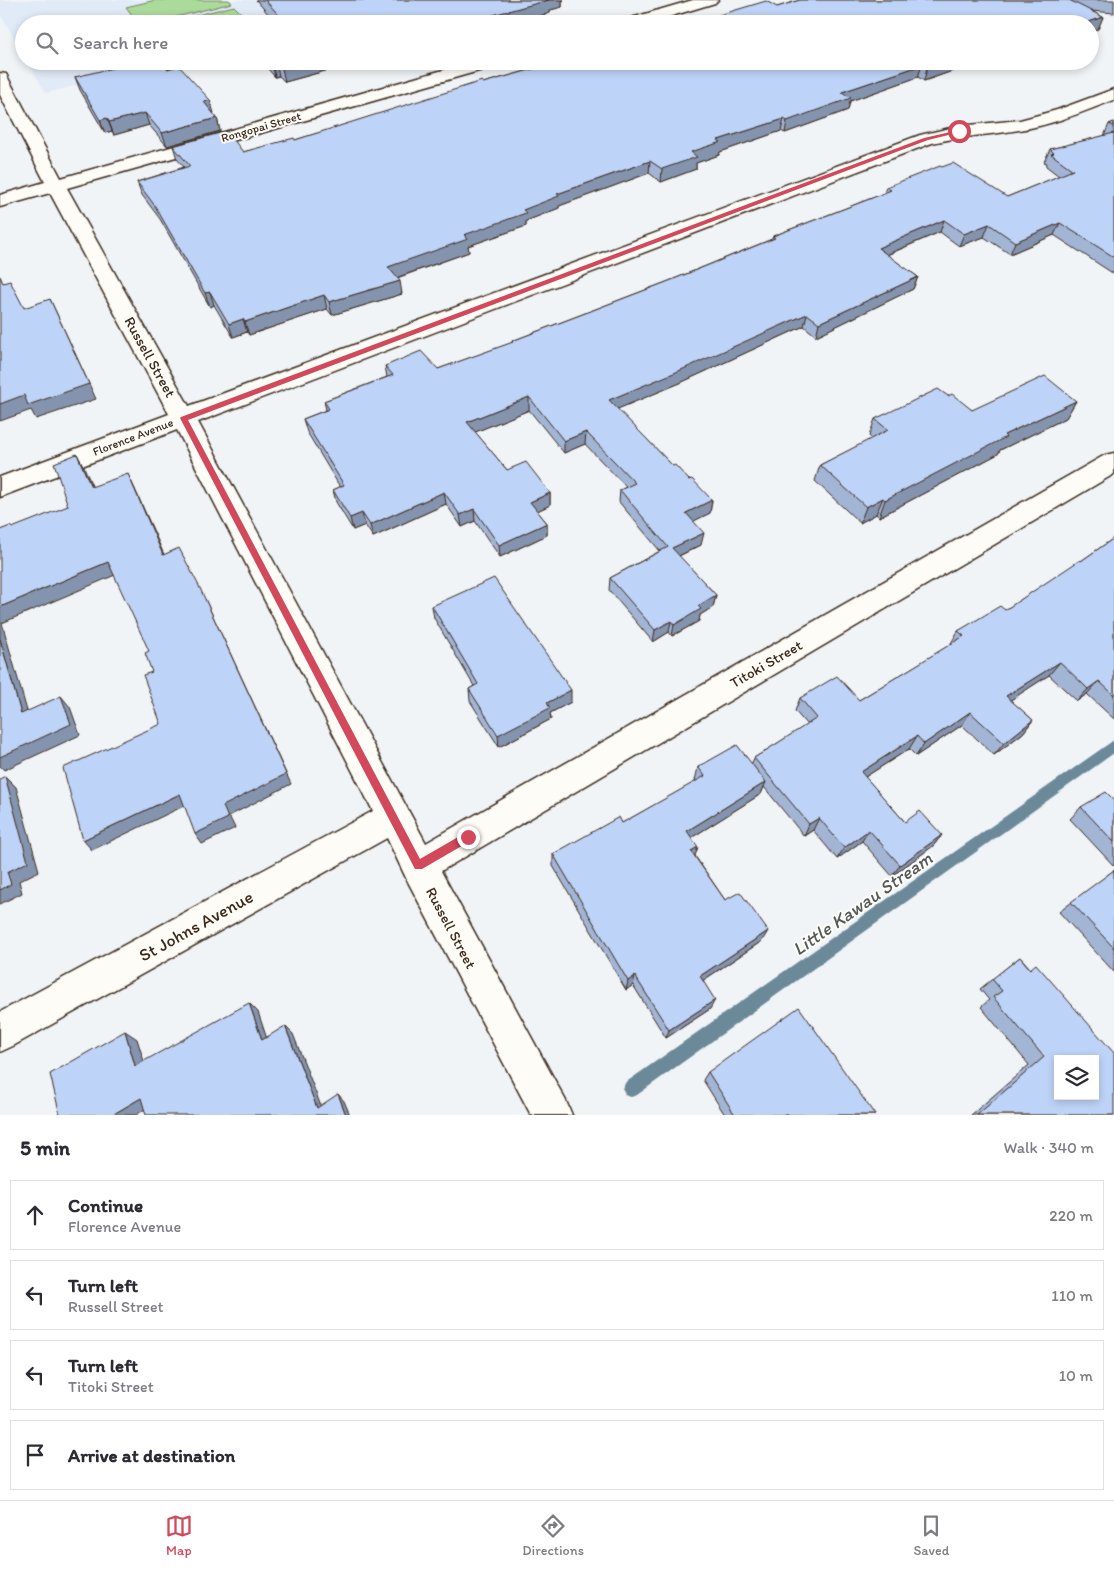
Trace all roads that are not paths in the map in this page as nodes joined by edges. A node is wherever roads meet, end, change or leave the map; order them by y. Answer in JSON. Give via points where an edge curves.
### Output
{"nodes":[{"id":1,"x":710,"y":0,"type":"edge"},
{"id":2,"x":658,"y":15,"type":"edge"},
{"id":3,"x":462,"y":70,"type":"edge"},
{"id":4,"x":0,"y":78,"type":"edge"},
{"id":5,"x":1114,"y":94,"type":"edge"},
{"id":6,"x":56,"y":185,"type":"junction"},
{"id":7,"x":0,"y":201,"type":"edge"},
{"id":8,"x":183,"y":418,"type":"junction"},
{"id":9,"x":1114,"y":462,"type":"edge"},
{"id":10,"x":0,"y":487,"type":"edge"},
{"id":11,"x":392,"y":818,"type":"junction"},
{"id":12,"x":418,"y":866,"type":"junction"},
{"id":13,"x":0,"y":1033,"type":"edge"},
{"id":14,"x":552,"y":1115,"type":"edge"}],
"edges":[{"from":1,"to":2,"type":"street"},
{"from":3,"to":6,"type":"street","name":"Rongopai Street"},
{"from":4,"to":6,"type":"street","name":"Russell Street"},
{"from":5,"to":8,"type":"street","name":"Florence Avenue","via":[[1063,114],[1020,125],[959,131],[926,139]]},
{"from":6,"to":7,"type":"street","name":"Rongopai Street"},
{"from":6,"to":8,"type":"street","name":"Russell Street"},
{"from":8,"to":10,"type":"street","name":"Florence Avenue"},
{"from":8,"to":11,"type":"street","name":"Russell Street"},
{"from":9,"to":12,"type":"street","name":"Titoki Street"},
{"from":11,"to":12,"type":"street","name":"Russell Street"},
{"from":11,"to":13,"type":"street","name":"St Johns Avenue"},
{"from":12,"to":14,"type":"street","name":"Russell Street"}]}
